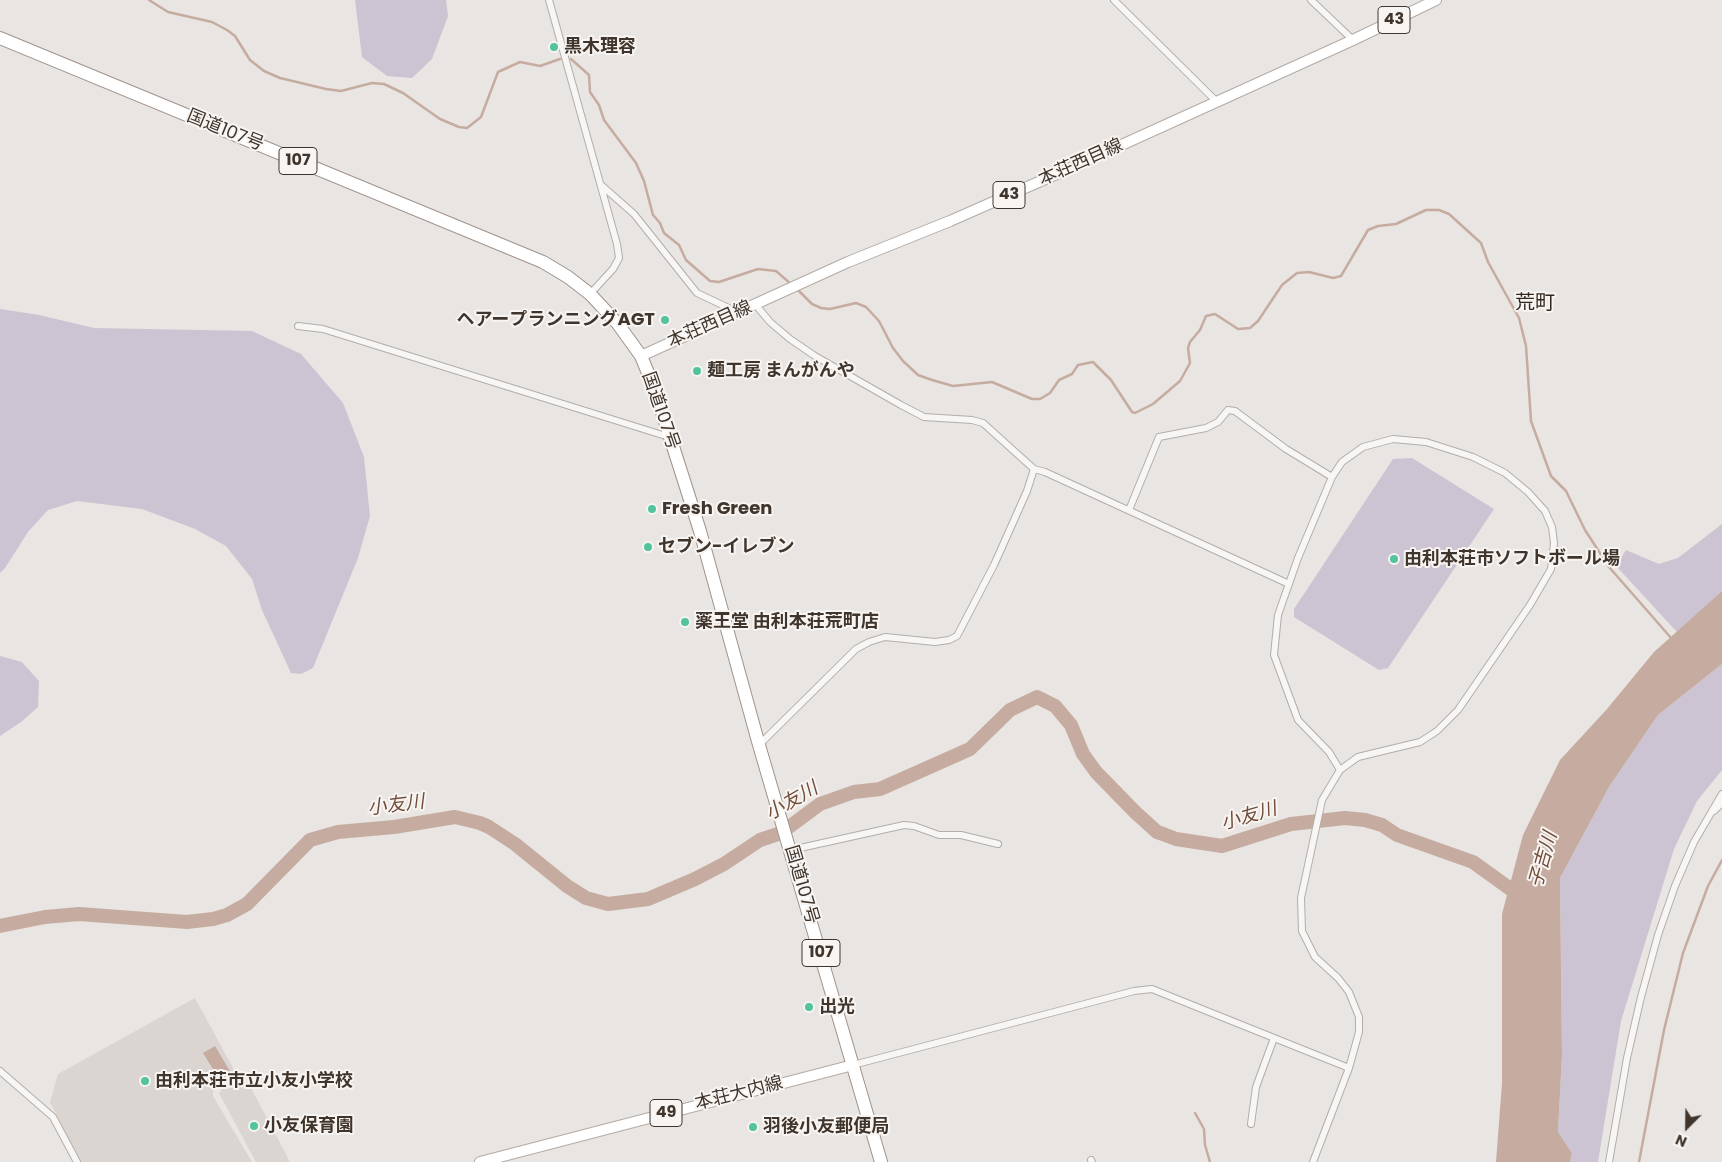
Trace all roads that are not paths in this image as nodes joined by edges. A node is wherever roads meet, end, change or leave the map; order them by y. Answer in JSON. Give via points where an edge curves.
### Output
{"nodes":[{"id":1,"x":549,"y":0,"type":"edge"},
{"id":2,"x":1114,"y":0,"type":"edge"},
{"id":3,"x":1311,"y":0,"type":"edge"},
{"id":4,"x":1436,"y":0,"type":"edge"},
{"id":5,"x":0,"y":38,"type":"edge"},
{"id":6,"x":1353,"y":40,"type":"junction"},
{"id":7,"x":1216,"y":101,"type":"junction"},
{"id":8,"x":601,"y":185,"type":"junction"},
{"id":9,"x":590,"y":294,"type":"junction"},
{"id":10,"x":755,"y":304,"type":"junction"},
{"id":11,"x":737,"y":312,"type":"junction"},
{"id":12,"x":298,"y":326,"type":"dead end"},
{"id":13,"x":641,"y":356,"type":"junction"},
{"id":14,"x":669,"y":437,"type":"junction"},
{"id":15,"x":1034,"y":469,"type":"junction"},
{"id":16,"x":1332,"y":477,"type":"junction"},
{"id":17,"x":1129,"y":510,"type":"junction"},
{"id":18,"x":1289,"y":584,"type":"junction"},
{"id":19,"x":759,"y":745,"type":"junction"},
{"id":20,"x":1340,"y":770,"type":"junction"},
{"id":21,"x":1722,"y":794,"type":"edge"},
{"id":22,"x":1722,"y":804,"type":"edge"},
{"id":23,"x":1707,"y":817,"type":"junction"},
{"id":24,"x":998,"y":844,"type":"dead end"},
{"id":25,"x":790,"y":846,"type":"junction"},
{"id":26,"x":1274,"y":1038,"type":"junction"},
{"id":27,"x":853,"y":1065,"type":"junction"},
{"id":28,"x":1349,"y":1068,"type":"junction"},
{"id":29,"x":0,"y":1071,"type":"edge"},
{"id":30,"x":1251,"y":1124,"type":"dead end"},
{"id":31,"x":76,"y":1162,"type":"edge"},
{"id":32,"x":480,"y":1162,"type":"edge"},
{"id":33,"x":881,"y":1162,"type":"edge"},
{"id":34,"x":1313,"y":1162,"type":"edge"},
{"id":35,"x":1609,"y":1162,"type":"edge"}],
"edges":[{"from":1,"to":8,"type":"street"},
{"from":2,"to":7,"type":"street"},
{"from":3,"to":6,"type":"street"},
{"from":4,"to":6,"type":"main road","name":"本荘西目線","number":"43"},
{"from":5,"to":9,"type":"highway","name":"国道107号","number":"107","via":[[543,262]]},
{"from":6,"to":7,"type":"main road","name":"本荘西目線","number":"43"},
{"from":7,"to":10,"type":"main road","name":"本荘西目線","number":"43","via":[[959,217]]},
{"from":8,"to":9,"type":"street","via":[[619,258],[613,270]]},
{"from":8,"to":11,"type":"street","via":[[634,214],[697,293]]},
{"from":9,"to":13,"type":"highway","name":"国道107号","number":"107","via":[[618,324]]},
{"from":10,"to":11,"type":"main road","name":"本荘西目線","number":"43"},
{"from":10,"to":15,"type":"street","via":[[790,339],[815,356],[924,417],[983,423]]},
{"from":11,"to":13,"type":"main road","name":"本荘西目線","number":"43"},
{"from":12,"to":14,"type":"street","via":[[323,329]]},
{"from":13,"to":14,"type":"highway","name":"国道107号","number":"107"},
{"from":14,"to":19,"type":"highway","name":"国道107号","number":"107","via":[[700,531]]},
{"from":15,"to":17,"type":"street"},
{"from":15,"to":19,"type":"street","via":[[994,566],[957,636],[935,642],[885,637],[856,649]]},
{"from":16,"to":17,"type":"street","via":[[1286,449],[1235,410],[1228,410],[1218,422],[1206,428],[1159,437]]},
{"from":16,"to":18,"type":"street"},
{"from":16,"to":20,"type":"street","via":[[1351,455],[1377,441],[1393,438],[1426,442],[1473,457],[1505,473],[1545,511],[1554,543],[1551,569],[1458,710],[1437,731],[1420,742],[1358,757]]},
{"from":17,"to":18,"type":"street"},
{"from":18,"to":20,"type":"street","via":[[1278,615],[1274,655],[1298,720],[1329,752]]},
{"from":19,"to":25,"type":"highway","name":"国道107号","number":"107"},
{"from":20,"to":28,"type":"street","via":[[1322,800],[1301,898],[1302,930],[1315,957],[1338,978],[1359,1017],[1359,1032]]},
{"from":21,"to":23,"type":"street"},
{"from":22,"to":23,"type":"street"},
{"from":23,"to":35,"type":"street","via":[[1675,886],[1651,962],[1627,1058]]},
{"from":24,"to":25,"type":"street","via":[[904,826]]},
{"from":25,"to":27,"type":"highway","name":"国道107号","number":"107"},
{"from":26,"to":27,"type":"street","via":[[1152,989]]},
{"from":26,"to":28,"type":"street"},
{"from":26,"to":30,"type":"street","via":[[1256,1087]]},
{"from":27,"to":32,"type":"main road","name":"本荘大内線","number":"49"},
{"from":27,"to":33,"type":"highway","name":"国道107号","number":"107"},
{"from":28,"to":34,"type":"street"},
{"from":29,"to":31,"type":"street","via":[[53,1117]]}]}
